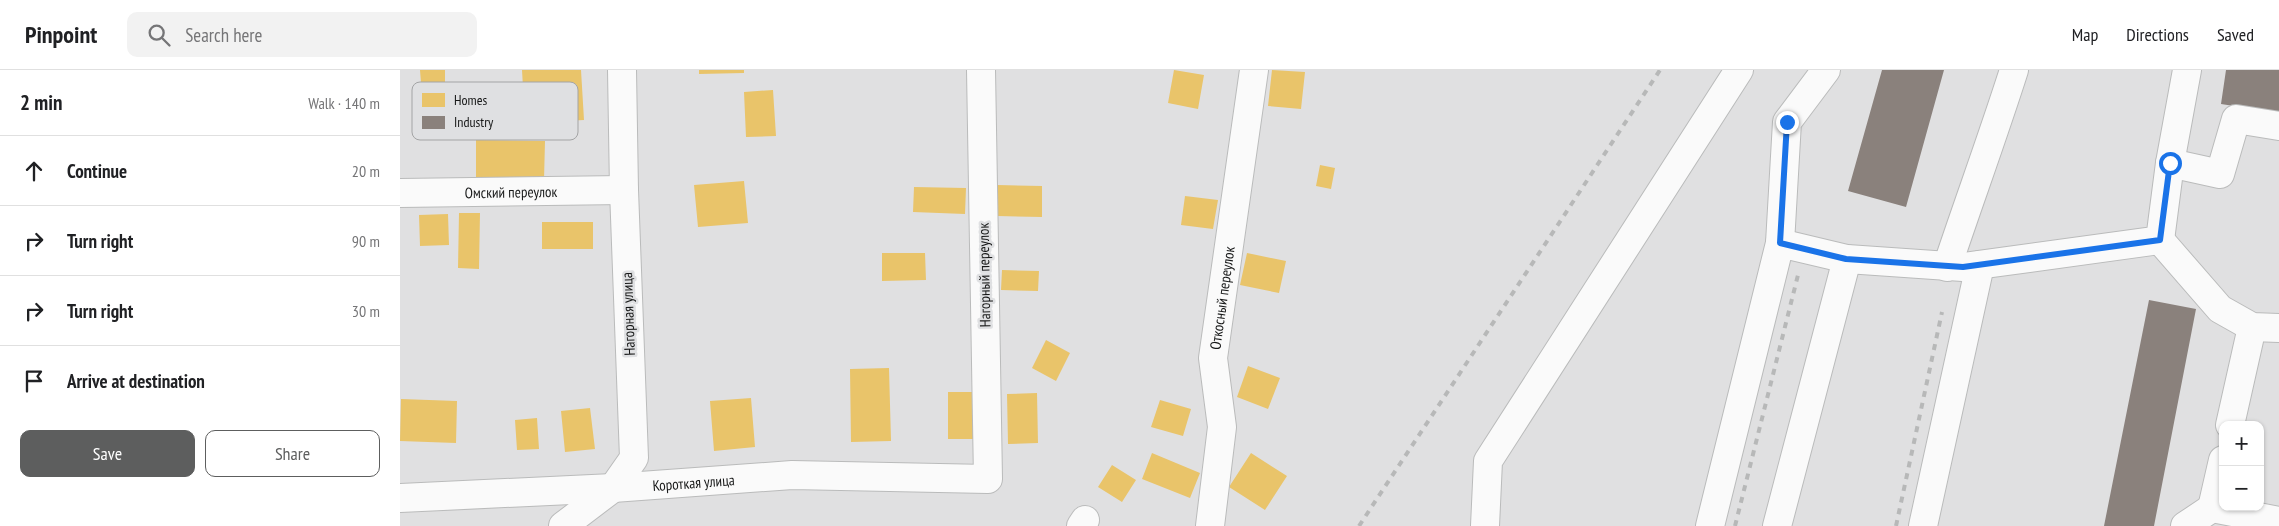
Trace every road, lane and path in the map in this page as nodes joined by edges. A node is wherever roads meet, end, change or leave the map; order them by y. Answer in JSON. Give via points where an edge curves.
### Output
{"nodes":[{"id":1,"x":622,"y":70,"type":"edge"},
{"id":2,"x":980,"y":70,"type":"edge"},
{"id":3,"x":1254,"y":70,"type":"edge"},
{"id":4,"x":1739,"y":70,"type":"edge"},
{"id":5,"x":1826,"y":70,"type":"edge"},
{"id":6,"x":2014,"y":70,"type":"edge"},
{"id":7,"x":2187,"y":70,"type":"edge"},
{"id":8,"x":2279,"y":126,"type":"edge"},
{"id":9,"x":2170,"y":163,"type":"junction"},
{"id":10,"x":624,"y":190,"type":"junction"},
{"id":11,"x":400,"y":193,"type":"edge"},
{"id":12,"x":2160,"y":240,"type":"junction"},
{"id":13,"x":1780,"y":243,"type":"junction"},
{"id":14,"x":1846,"y":259,"type":"junction"},
{"id":15,"x":1980,"y":265,"type":"junction"},
{"id":16,"x":1947,"y":266,"type":"junction"},
{"id":17,"x":2252,"y":326,"type":"junction"},
{"id":18,"x":2279,"y":328,"type":"edge"},
{"id":19,"x":2231,"y":421,"type":"edge"},
{"id":20,"x":2222,"y":466,"type":"edge"},
{"id":21,"x":988,"y":480,"type":"joint"},
{"id":22,"x":613,"y":488,"type":"junction"},
{"id":23,"x":400,"y":498,"type":"edge"},
{"id":24,"x":2212,"y":508,"type":"junction"},
{"id":25,"x":2272,"y":522,"type":"edge"},
{"id":26,"x":563,"y":526,"type":"edge"},
{"id":27,"x":1210,"y":526,"type":"edge"},
{"id":28,"x":1485,"y":526,"type":"edge"},
{"id":29,"x":1710,"y":526,"type":"edge"},
{"id":30,"x":1777,"y":526,"type":"edge"},
{"id":31,"x":1922,"y":526,"type":"edge"},
{"id":32,"x":2185,"y":526,"type":"edge"}],
"edges":[{"from":1,"to":10,"type":"street","name":"Нагорная улица"},
{"from":2,"to":21,"type":"street","name":"Нагорный переулок"},
{"from":3,"to":27,"type":"street","name":"Откосный переулок","via":[[1213,358],[1222,428]]},
{"from":4,"to":28,"type":"street","via":[[1488,461]]},
{"from":5,"to":13,"type":"street","via":[[1787,122]]},
{"from":6,"to":16,"type":"street"},
{"from":7,"to":9,"type":"street"},
{"from":8,"to":9,"type":"street","via":[[2236,119],[2220,174]]},
{"from":9,"to":12,"type":"street"},
{"from":10,"to":11,"type":"street","name":"Омский переулок"},
{"from":10,"to":22,"type":"street","name":"Нагорная улица","via":[[634,458]]},
{"from":12,"to":15,"type":"street"},
{"from":12,"to":17,"type":"street","via":[[2220,310]]},
{"from":13,"to":14,"type":"street"},
{"from":13,"to":29,"type":"street"},
{"from":14,"to":16,"type":"street"},
{"from":14,"to":30,"type":"street"},
{"from":15,"to":16,"type":"street"},
{"from":15,"to":31,"type":"street"},
{"from":17,"to":18,"type":"street"},
{"from":17,"to":19,"type":"street"},
{"from":20,"to":24,"type":"street"},
{"from":21,"to":22,"type":"street","name":"Короткая улица","via":[[792,475]]},
{"from":22,"to":23,"type":"street","name":"Короткая улица"},
{"from":22,"to":26,"type":"street","name":"Нагорная улица"},
{"from":24,"to":25,"type":"street"},
{"from":24,"to":32,"type":"street"}]}
